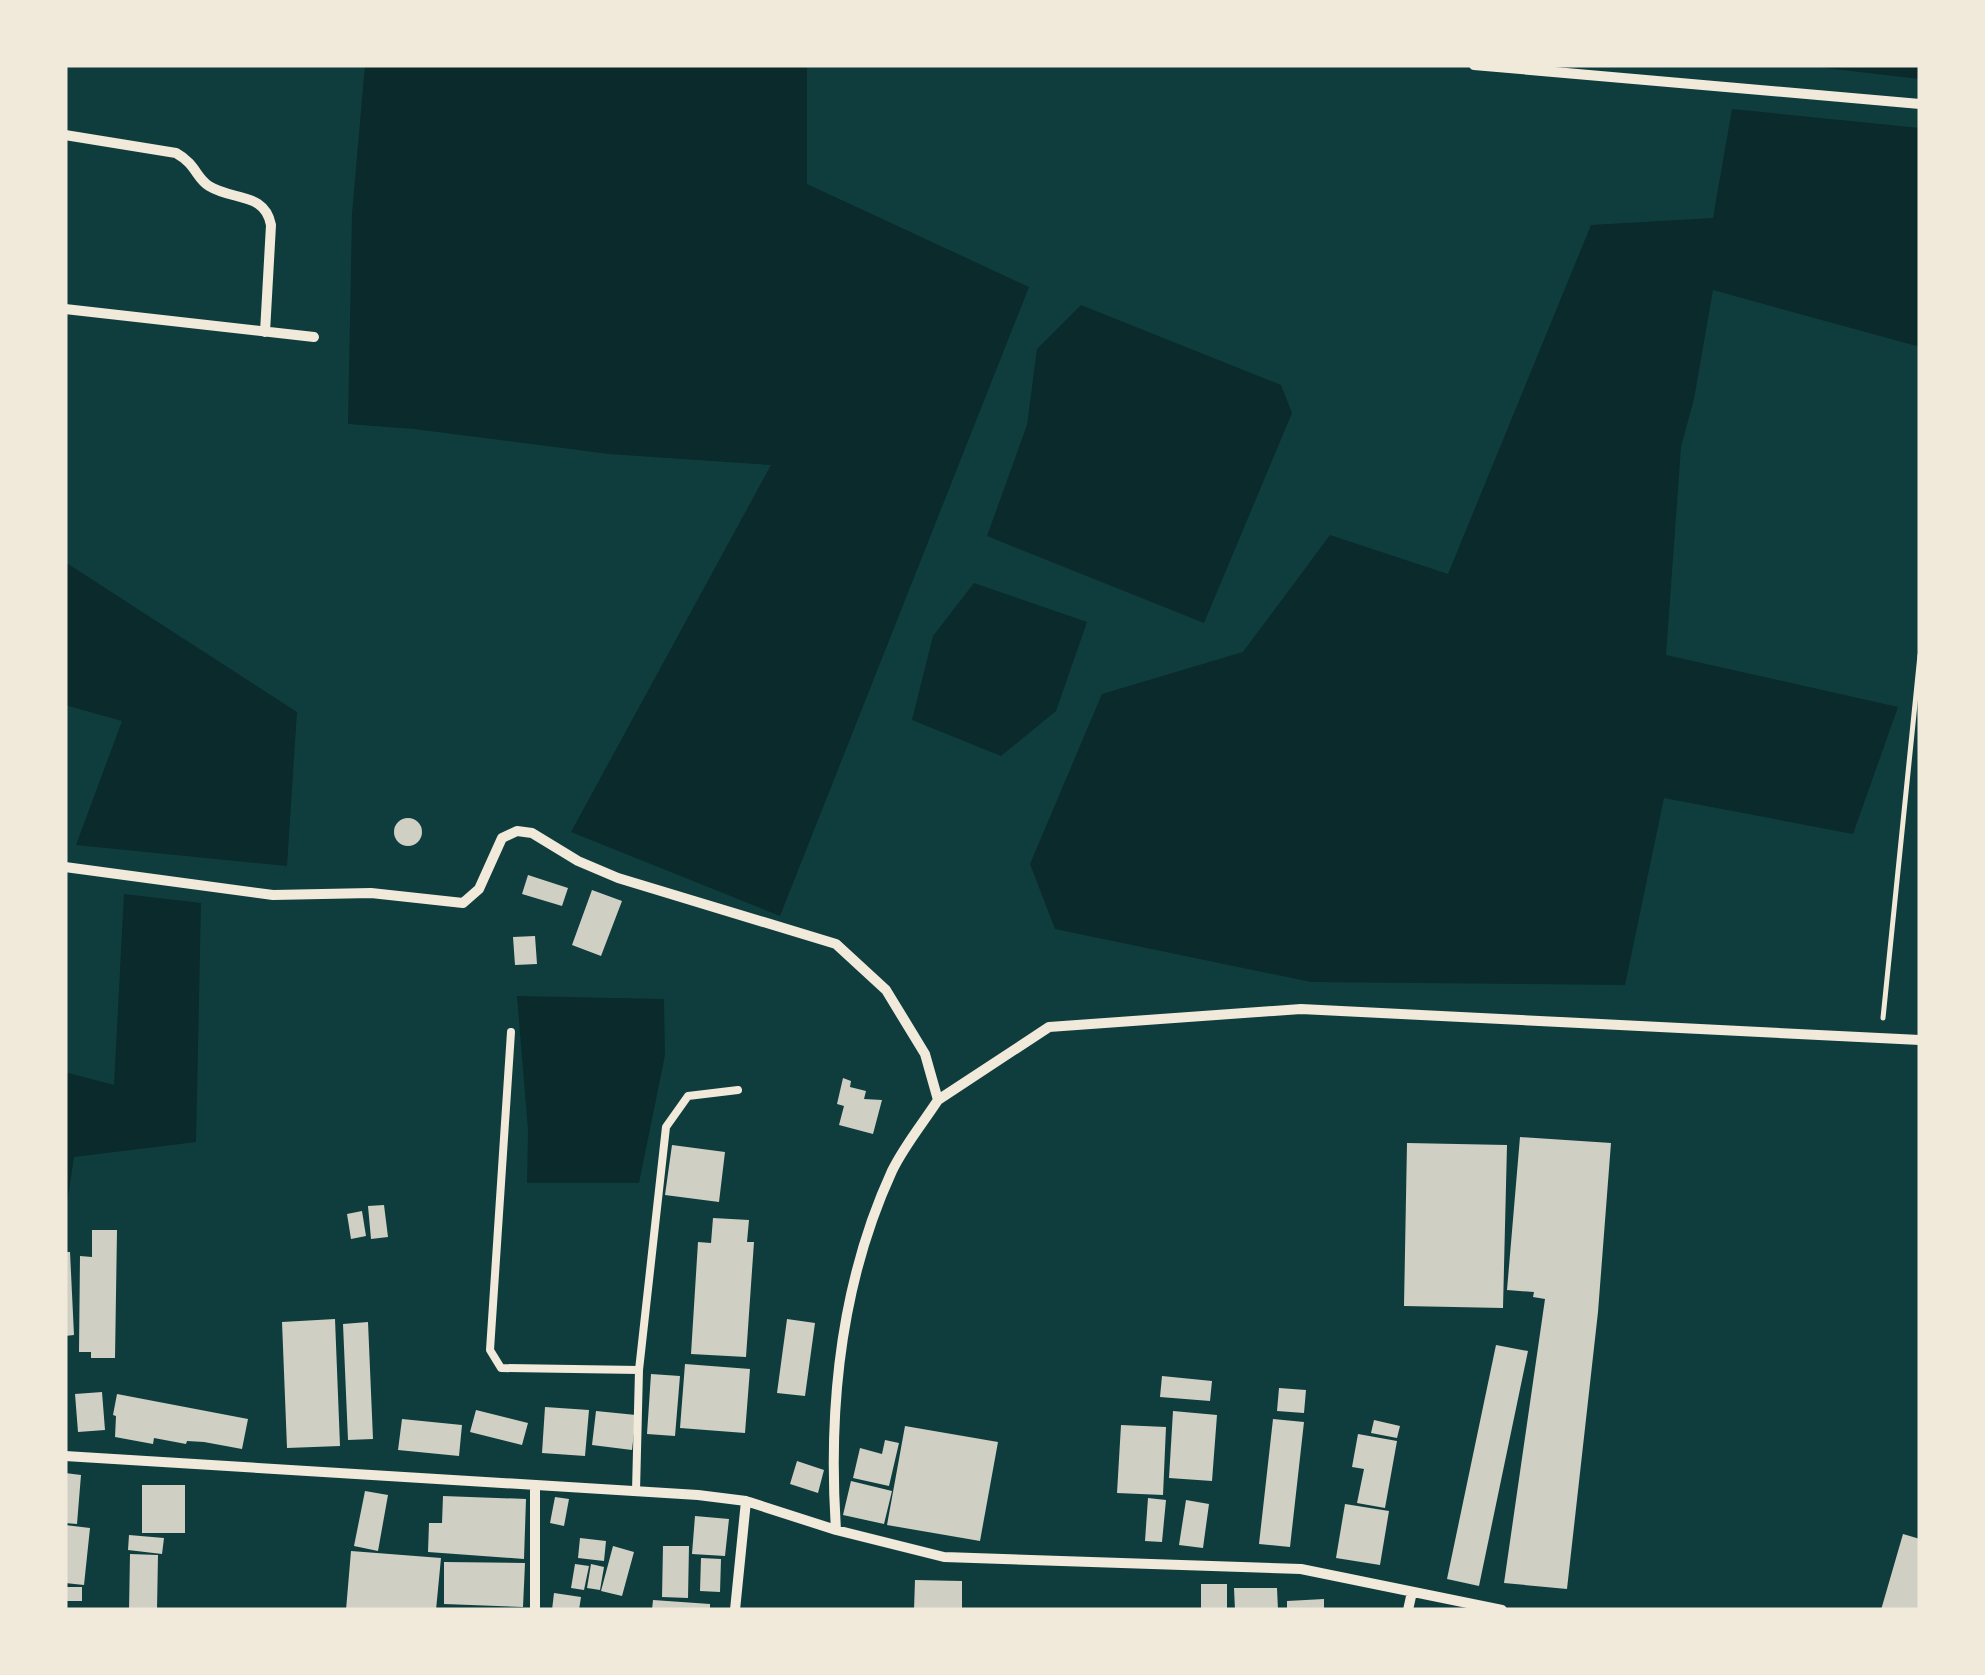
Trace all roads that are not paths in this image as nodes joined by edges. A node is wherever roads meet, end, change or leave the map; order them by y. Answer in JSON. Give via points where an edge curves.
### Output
{"nodes":[{"id":1,"x":1474,"y":65,"type":"edge"},
{"id":2,"x":1920,"y":104,"type":"edge"},
{"id":3,"x":65,"y":134,"type":"edge"},
{"id":4,"x":65,"y":309,"type":"edge"},
{"id":5,"x":265,"y":332,"type":"junction"},
{"id":6,"x":314,"y":338,"type":"dead end"},
{"id":7,"x":65,"y":867,"type":"edge"},
{"id":8,"x":510,"y":1032,"type":"dead end"},
{"id":9,"x":1920,"y":1040,"type":"edge"},
{"id":10,"x":738,"y":1090,"type":"dead end"},
{"id":11,"x":938,"y":1100,"type":"junction"},
{"id":12,"x":639,"y":1370,"type":"junction"},
{"id":13,"x":65,"y":1456,"type":"edge"},
{"id":14,"x":534,"y":1485,"type":"junction"},
{"id":15,"x":636,"y":1492,"type":"junction"},
{"id":16,"x":746,"y":1501,"type":"junction"},
{"id":17,"x":836,"y":1530,"type":"junction"},
{"id":18,"x":1412,"y":1592,"type":"junction"},
{"id":19,"x":535,"y":1610,"type":"edge"},
{"id":20,"x":735,"y":1610,"type":"edge"},
{"id":21,"x":1408,"y":1610,"type":"edge"},
{"id":22,"x":1502,"y":1610,"type":"edge"}],
"edges":[{"from":1,"to":2,"type":"street"},
{"from":3,"to":5,"type":"street","via":[[176,153],[192,162],[207,186],[261,204],[271,225]]},
{"from":4,"to":5,"type":"street"},
{"from":5,"to":6,"type":"street"},
{"from":7,"to":11,"type":"street","via":[[272,895],[371,893],[462,904],[479,889],[502,838],[532,832],[618,878],[836,944],[886,990],[925,1054]]},
{"from":8,"to":12,"type":"lane","via":[[490,1350],[501,1368]]},
{"from":9,"to":11,"type":"street","via":[[1301,1009],[1048,1027]]},
{"from":10,"to":12,"type":"lane","via":[[688,1096],[666,1127]]},
{"from":11,"to":17,"type":"street","via":[[894,1167],[871,1223],[847,1318],[832,1464]]},
{"from":12,"to":15,"type":"lane"},
{"from":13,"to":14,"type":"street"},
{"from":14,"to":15,"type":"street"},
{"from":14,"to":19,"type":"street"},
{"from":15,"to":16,"type":"street"},
{"from":16,"to":17,"type":"street"},
{"from":16,"to":20,"type":"street"},
{"from":17,"to":18,"type":"street","via":[[944,1557],[1300,1569]]},
{"from":18,"to":21,"type":"street"},
{"from":18,"to":22,"type":"street"}]}
